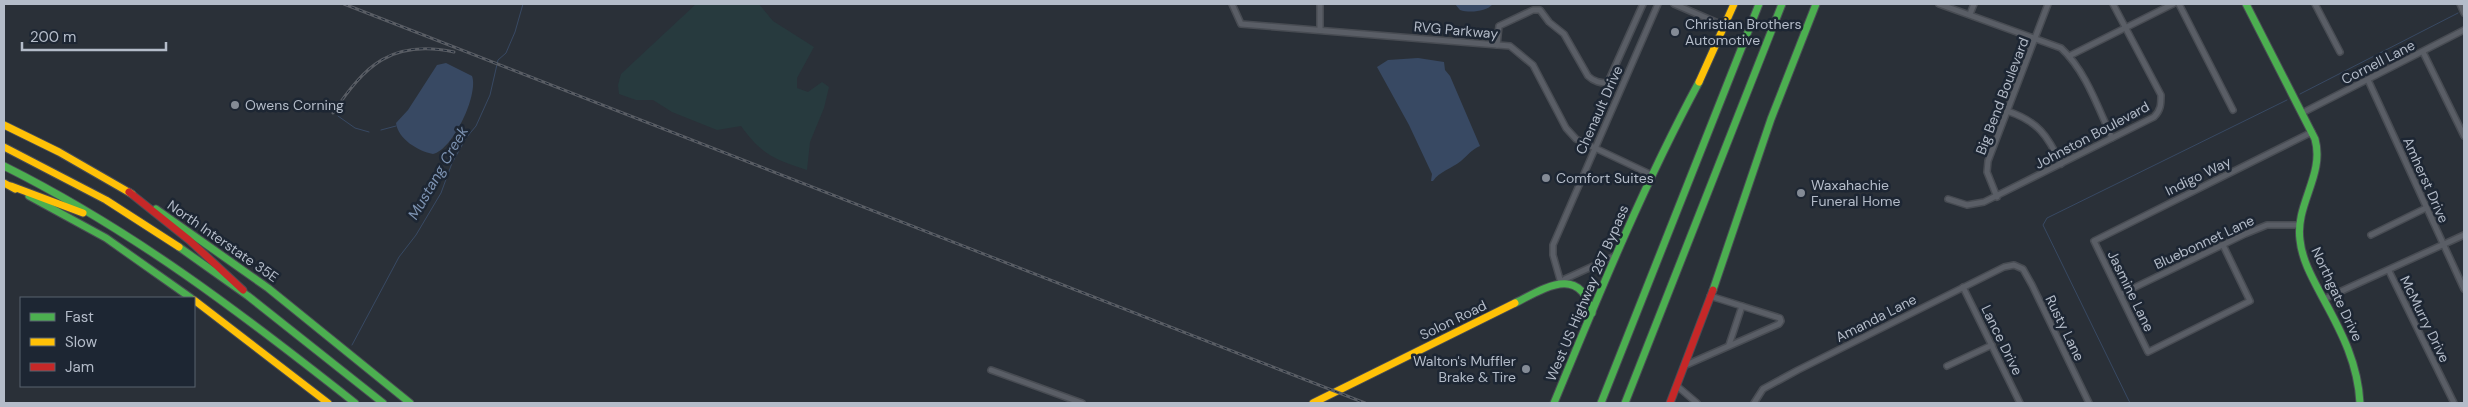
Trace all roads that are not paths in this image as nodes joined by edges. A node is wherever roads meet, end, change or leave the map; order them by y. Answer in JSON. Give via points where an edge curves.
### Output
{"nodes":[{"id":1,"x":1232,"y":4,"type":"edge"},
{"id":2,"x":1320,"y":4,"type":"edge"},
{"id":3,"x":1643,"y":4,"type":"edge"},
{"id":4,"x":1658,"y":4,"type":"edge"},
{"id":5,"x":1674,"y":4,"type":"edge"},
{"id":6,"x":1734,"y":4,"type":"edge"},
{"id":7,"x":1759,"y":4,"type":"edge"},
{"id":8,"x":1782,"y":4,"type":"edge"},
{"id":9,"x":1788,"y":4,"type":"edge"},
{"id":10,"x":1816,"y":4,"type":"edge"},
{"id":11,"x":1939,"y":4,"type":"edge"},
{"id":12,"x":1974,"y":4,"type":"edge"},
{"id":13,"x":2048,"y":4,"type":"edge"},
{"id":14,"x":2113,"y":4,"type":"edge"},
{"id":15,"x":2173,"y":4,"type":"edge"},
{"id":16,"x":2179,"y":4,"type":"edge"},
{"id":17,"x":2246,"y":4,"type":"edge"},
{"id":18,"x":2315,"y":4,"type":"edge"},
{"id":19,"x":2460,"y":4,"type":"edge"},
{"id":20,"x":2464,"y":13,"type":"edge"},
{"id":21,"x":1970,"y":14,"type":"junction"},
{"id":22,"x":1777,"y":19,"type":"junction"},
{"id":23,"x":1725,"y":26,"type":"junction"},
{"id":24,"x":2126,"y":27,"type":"junction"},
{"id":25,"x":1320,"y":30,"type":"junction"},
{"id":26,"x":2464,"y":30,"type":"edge"},
{"id":27,"x":2036,"y":38,"type":"junction"},
{"id":28,"x":1496,"y":45,"type":"junction"},
{"id":29,"x":2340,"y":52,"type":"dead end"},
{"id":30,"x":2423,"y":52,"type":"junction"},
{"id":31,"x":2069,"y":56,"type":"junction"},
{"id":32,"x":2368,"y":80,"type":"junction"},
{"id":33,"x":2233,"y":110,"type":"dead end"},
{"id":34,"x":2007,"y":111,"type":"junction"},
{"id":35,"x":2302,"y":112,"type":"junction"},
{"id":36,"x":4,"y":125,"type":"edge"},
{"id":37,"x":2312,"y":132,"type":"junction"},
{"id":38,"x":2464,"y":136,"type":"edge"},
{"id":39,"x":2112,"y":138,"type":"junction"},
{"id":40,"x":4,"y":147,"type":"edge"},
{"id":41,"x":1595,"y":148,"type":"junction"},
{"id":42,"x":2061,"y":164,"type":"junction"},
{"id":43,"x":4,"y":166,"type":"edge"},
{"id":44,"x":1652,"y":175,"type":"junction"},
{"id":45,"x":7,"y":185,"type":"edge"},
{"id":46,"x":129,"y":192,"type":"junction"},
{"id":47,"x":1997,"y":196,"type":"junction"},
{"id":48,"x":1948,"y":199,"type":"dead end"},
{"id":49,"x":2426,"y":208,"type":"junction"},
{"id":50,"x":2299,"y":226,"type":"junction"},
{"id":51,"x":2371,"y":235,"type":"dead end"},
{"id":52,"x":2464,"y":235,"type":"edge"},
{"id":53,"x":2094,"y":241,"type":"joint"},
{"id":54,"x":2223,"y":244,"type":"junction"},
{"id":55,"x":2443,"y":246,"type":"junction"},
{"id":56,"x":1615,"y":256,"type":"junction"},
{"id":57,"x":175,"y":264,"type":"junction"},
{"id":58,"x":2018,"y":266,"type":"joint"},
{"id":59,"x":2389,"y":271,"type":"junction"},
{"id":60,"x":1561,"y":283,"type":"junction"},
{"id":61,"x":1963,"y":287,"type":"junction"},
{"id":62,"x":2464,"y":289,"type":"edge"},
{"id":63,"x":2121,"y":294,"type":"junction"},
{"id":64,"x":1710,"y":296,"type":"junction"},
{"id":65,"x":190,"y":297,"type":"edge"},
{"id":66,"x":249,"y":299,"type":"junction"},
{"id":67,"x":2324,"y":299,"type":"junction"},
{"id":68,"x":195,"y":301,"type":"edge"},
{"id":69,"x":1742,"y":306,"type":"junction"},
{"id":70,"x":1592,"y":313,"type":"junction"},
{"id":71,"x":1729,"y":345,"type":"junction"},
{"id":72,"x":1992,"y":345,"type":"junction"},
{"id":73,"x":1686,"y":365,"type":"junction"},
{"id":74,"x":1947,"y":366,"type":"dead end"},
{"id":75,"x":990,"y":370,"type":"dead end"},
{"id":76,"x":1677,"y":386,"type":"junction"},
{"id":77,"x":328,"y":403,"type":"edge"},
{"id":78,"x":355,"y":403,"type":"edge"},
{"id":79,"x":383,"y":403,"type":"edge"},
{"id":80,"x":410,"y":403,"type":"edge"},
{"id":81,"x":1082,"y":403,"type":"edge"},
{"id":82,"x":1313,"y":403,"type":"edge"},
{"id":83,"x":1554,"y":403,"type":"edge"},
{"id":84,"x":1601,"y":403,"type":"edge"},
{"id":85,"x":1624,"y":403,"type":"edge"},
{"id":86,"x":1670,"y":403,"type":"edge"},
{"id":87,"x":1698,"y":403,"type":"edge"},
{"id":88,"x":1754,"y":403,"type":"edge"},
{"id":89,"x":2020,"y":403,"type":"edge"},
{"id":90,"x":2089,"y":403,"type":"edge"},
{"id":91,"x":2360,"y":403,"type":"edge"},
{"id":92,"x":2454,"y":403,"type":"edge"}],
"edges":[{"from":1,"to":25,"type":"street","name":"RVG Parkway","via":[[1241,24]]},
{"from":2,"to":25,"type":"street"},
{"from":3,"to":28,"type":"street","via":[[1608,82],[1592,80],[1588,76],[1564,34],[1540,10],[1533,10],[1499,26]]},
{"from":4,"to":41,"type":"street","name":"Chenault Drive"},
{"from":5,"to":23,"type":"street"},
{"from":6,"to":23,"type":"main road","name":"West US Highway 287 Bypass"},
{"from":7,"to":84,"type":"main road"},
{"from":8,"to":22,"type":"main road"},
{"from":9,"to":22,"type":"main road"},
{"from":10,"to":64,"type":"main road","via":[[1771,119]]},
{"from":11,"to":21,"type":"street"},
{"from":12,"to":21,"type":"street"},
{"from":13,"to":27,"type":"street","name":"Big Bend Boulevard"},
{"from":14,"to":24,"type":"street"},
{"from":15,"to":24,"type":"street"},
{"from":16,"to":33,"type":"street"},
{"from":17,"to":35,"type":"main road","name":"Northgate Drive"},
{"from":18,"to":29,"type":"street"},
{"from":19,"to":20,"type":"street"},
{"from":21,"to":27,"type":"street"},
{"from":22,"to":85,"type":"main road"},
{"from":23,"to":44,"type":"main road","name":"West US Highway 287 Bypass"},
{"from":24,"to":31,"type":"street"},
{"from":24,"to":39,"type":"street","name":"Johnston Boulevard","via":[[2161,95],[2161,108],[2154,117]]},
{"from":25,"to":28,"type":"street","name":"RVG Parkway"},
{"from":26,"to":30,"type":"street","name":"Cornell Lane"},
{"from":27,"to":31,"type":"street","via":[[2061,48]]},
{"from":27,"to":34,"type":"street","name":"Big Bend Boulevard"},
{"from":28,"to":41,"type":"street","name":"RVG Parkway","via":[[1510,46],[1533,65],[1566,128],[1576,139]]},
{"from":30,"to":32,"type":"street","name":"Cornell Lane"},
{"from":30,"to":38,"type":"street"},
{"from":31,"to":39,"type":"street","via":[[2085,80]]},
{"from":32,"to":35,"type":"street","name":"Cornell Lane"},
{"from":32,"to":49,"type":"street","name":"Amherst Drive"},
{"from":34,"to":42,"type":"street","via":[[2034,123],[2050,140]]},
{"from":34,"to":47,"type":"street","name":"Big Bend Boulevard","via":[[1988,161],[1987,172]]},
{"from":35,"to":37,"type":"main road","name":"Northgate Drive"},
{"from":36,"to":46,"type":"main road","name":"North Interstate 35E"},
{"from":37,"to":50,"type":"main road","name":"Northgate Drive","via":[[2317,147],[2317,167]]},
{"from":37,"to":53,"type":"street","name":"Indigo Way"},
{"from":39,"to":42,"type":"street","name":"Johnston Boulevard"},
{"from":40,"to":66,"type":"main road","via":[[139,220]]},
{"from":41,"to":44,"type":"street","name":"RVG Parkway"},
{"from":41,"to":60,"type":"street","name":"Chenault Drive","via":[[1553,245]]},
{"from":42,"to":47,"type":"street","name":"Johnston Boulevard"},
{"from":43,"to":57,"type":"main road","via":[[84,207]]},
{"from":44,"to":56,"type":"main road","name":"West US Highway 287 Bypass"},
{"from":45,"to":57,"type":"main road","via":[[74,208]]},
{"from":45,"to":65,"type":"main road","via":[[106,238]]},
{"from":46,"to":66,"type":"main road","via":[[233,278]]},
{"from":46,"to":80,"type":"main road","name":"North Interstate 35E","via":[[268,288]]},
{"from":47,"to":48,"type":"street","name":"Johnston Boulevard","via":[[1967,205]]},
{"from":49,"to":51,"type":"street"},
{"from":49,"to":55,"type":"street","name":"Amherst Drive"},
{"from":50,"to":54,"type":"street","name":"Bluebonnet Lane","via":[[2267,226]]},
{"from":50,"to":67,"type":"main road","name":"Northgate Drive","via":[[2301,247]]},
{"from":52,"to":55,"type":"street"},
{"from":53,"to":63,"type":"street","name":"Jasmine Lane"},
{"from":54,"to":63,"type":"street","name":"Bluebonnet Lane"},
{"from":54,"to":63,"type":"street","name":"Jasmine Lane","via":[[2250,301],[2148,352]]},
{"from":55,"to":59,"type":"street"},
{"from":55,"to":62,"type":"street","name":"Amherst Drive"},
{"from":56,"to":60,"type":"street"},
{"from":56,"to":70,"type":"main road","name":"West US Highway 287 Bypass"},
{"from":57,"to":78,"type":"main road","via":[[231,304]]},
{"from":58,"to":61,"type":"street","name":"Amanda Lane","via":[[2004,267]]},
{"from":58,"to":90,"type":"street","name":"Rusty Lane","via":[[2032,285]]},
{"from":59,"to":67,"type":"street"},
{"from":59,"to":92,"type":"street","name":"McMurry Drive"},
{"from":60,"to":70,"type":"main road","via":[[1569,283],[1584,292]]},
{"from":60,"to":82,"type":"main road","name":"Solon Road"},
{"from":61,"to":72,"type":"street","name":"Lance Drive"},
{"from":61,"to":88,"type":"street","name":"Amanda Lane","via":[[1763,389]]},
{"from":64,"to":69,"type":"street"},
{"from":64,"to":73,"type":"main road"},
{"from":66,"to":79,"type":"main road"},
{"from":67,"to":91,"type":"main road","name":"Northgate Drive","via":[[2356,366]]},
{"from":68,"to":77,"type":"main road"},
{"from":69,"to":71,"type":"street"},
{"from":69,"to":71,"type":"street","via":[[1781,321]]},
{"from":70,"to":83,"type":"main road","name":"West US Highway 287 Bypass"},
{"from":71,"to":73,"type":"street"},
{"from":72,"to":74,"type":"street"},
{"from":72,"to":89,"type":"street","name":"Lance Drive"},
{"from":73,"to":76,"type":"main road"},
{"from":75,"to":81,"type":"street"},
{"from":76,"to":86,"type":"main road"},
{"from":76,"to":87,"type":"street"}]}
